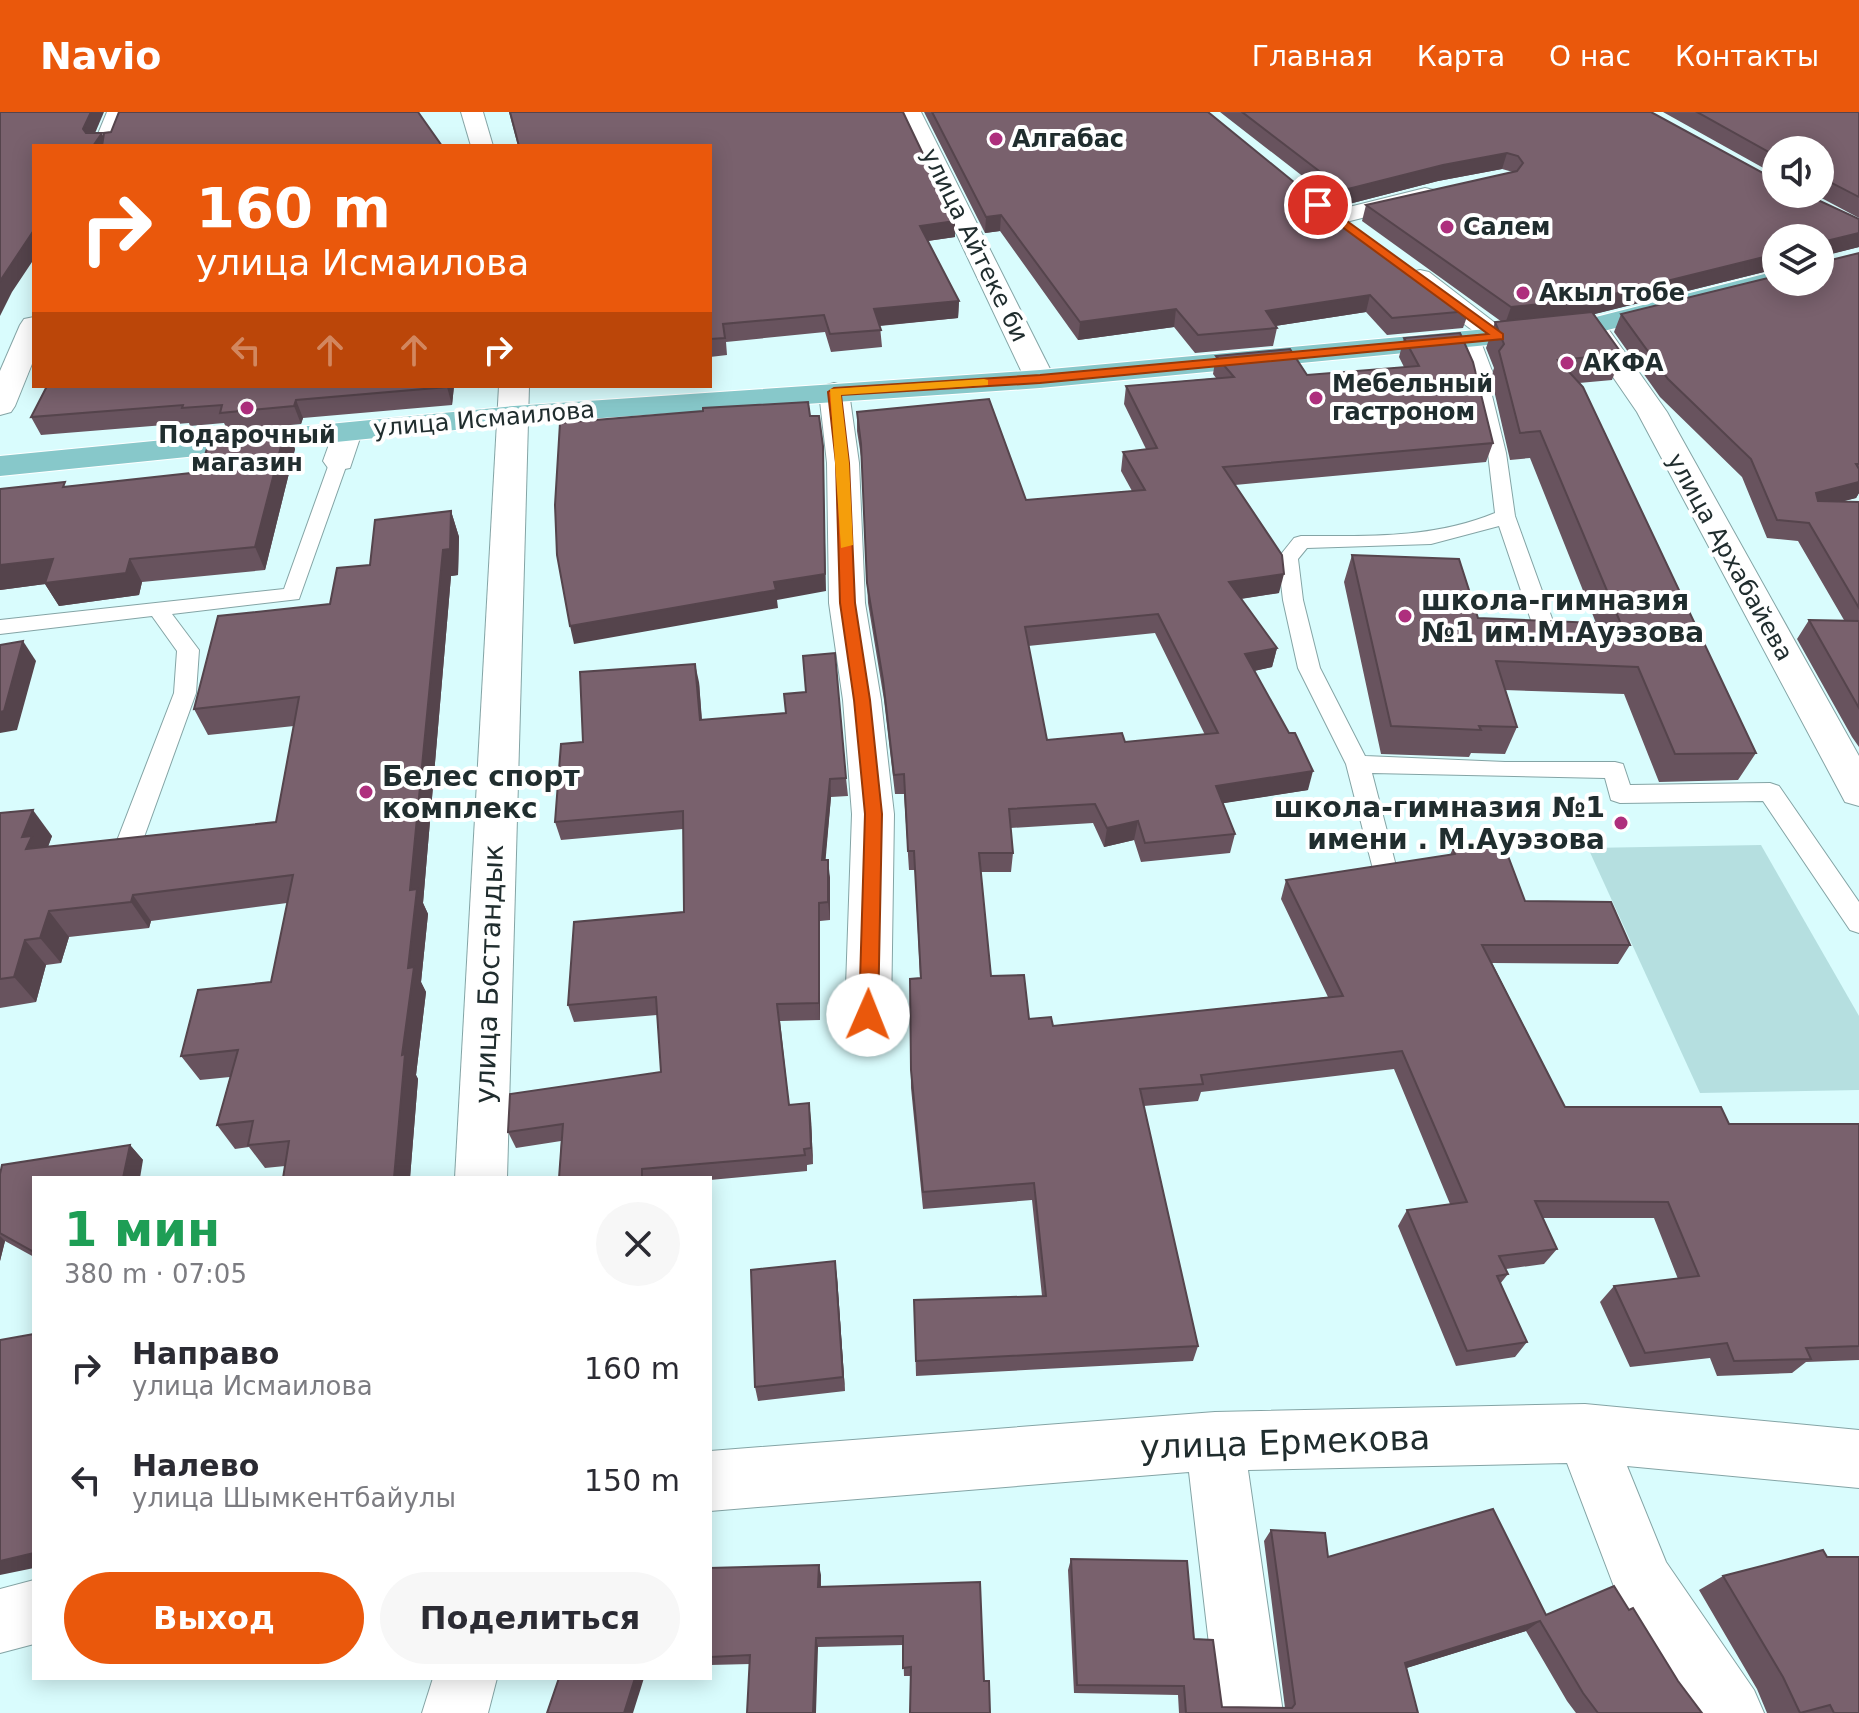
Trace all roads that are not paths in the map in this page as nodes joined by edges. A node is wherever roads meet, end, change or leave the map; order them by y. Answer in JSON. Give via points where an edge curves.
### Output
{"nodes":[{"id":1,"x":118,"y":112,"type":"edge"},
{"id":2,"x":472,"y":112,"type":"edge"},
{"id":3,"x":910,"y":112,"type":"edge"},
{"id":4,"x":105,"y":144,"type":"edge"},
{"id":5,"x":481,"y":144,"type":"edge"},
{"id":6,"x":1452,"y":188,"type":"edge"},
{"id":7,"x":1362,"y":235,"type":"edge"},
{"id":8,"x":1400,"y":263,"type":"edge"},
{"id":9,"x":1762,"y":283,"type":"edge"},
{"id":10,"x":1592,"y":326,"type":"junction"},
{"id":11,"x":32,"y":330,"type":"edge"},
{"id":12,"x":1498,"y":336,"type":"junction"},
{"id":13,"x":1467,"y":339,"type":"junction"},
{"id":14,"x":1477,"y":371,"type":"joint"},
{"id":15,"x":1040,"y":379,"type":"junction"},
{"id":16,"x":834,"y":392,"type":"junction"},
{"id":17,"x":514,"y":401,"type":"edge"},
{"id":18,"x":0,"y":406,"type":"edge"},
{"id":19,"x":343,"y":446,"type":"junction"},
{"id":20,"x":0,"y":466,"type":"edge"},
{"id":21,"x":1505,"y":516,"type":"junction"},
{"id":22,"x":157,"y":609,"type":"junction"},
{"id":23,"x":0,"y":627,"type":"edge"},
{"id":24,"x":1547,"y":635,"type":"edge"},
{"id":25,"x":1358,"y":764,"type":"junction"},
{"id":26,"x":1859,"y":792,"type":"edge"},
{"id":27,"x":126,"y":851,"type":"edge"},
{"id":28,"x":1383,"y":866,"type":"edge"},
{"id":29,"x":1859,"y":923,"type":"edge"},
{"id":30,"x":868,"y":1015,"type":"dead end"},
{"id":31,"x":481,"y":1176,"type":"edge"},
{"id":32,"x":1585,"y":1433,"type":"junction"},
{"id":33,"x":1215,"y":1441,"type":"junction"},
{"id":34,"x":1859,"y":1459,"type":"edge"},
{"id":35,"x":712,"y":1481,"type":"edge"},
{"id":36,"x":32,"y":1613,"type":"edge"},
{"id":37,"x":0,"y":1621,"type":"edge"},
{"id":38,"x":464,"y":1680,"type":"edge"},
{"id":39,"x":455,"y":1713,"type":"edge"},
{"id":40,"x":1250,"y":1713,"type":"edge"},
{"id":41,"x":1731,"y":1713,"type":"edge"}],
"edges":[{"from":1,"to":4,"type":"street"},
{"from":2,"to":5,"type":"street"},
{"from":3,"to":15,"type":"street","name":"улица Айтеке би"},
{"from":6,"to":7,"type":"street","via":[[1328,211]]},
{"from":8,"to":12,"type":"street"},
{"from":9,"to":10,"type":"main road","name":"улица Исмаилова"},
{"from":10,"to":12,"type":"main road","name":"улица Исмаилова"},
{"from":10,"to":26,"type":"street","name":"улица Архабайева","via":[[1652,412]]},
{"from":11,"to":18,"type":"street"},
{"from":12,"to":13,"type":"main road","name":"улица Исмаилова"},
{"from":13,"to":14,"type":"street"},
{"from":13,"to":15,"type":"main road","name":"улица Исмаилова"},
{"from":14,"to":21,"type":"lane","via":[[1497,453]]},
{"from":15,"to":16,"type":"main road","name":"улица Исмаилова"},
{"from":16,"to":17,"type":"main road","name":"улица Исмаилова"},
{"from":16,"to":30,"type":"street","via":[[843,463],[847,603],[873,814]]},
{"from":17,"to":19,"type":"main road","name":"улица Исмаилова"},
{"from":17,"to":31,"type":"street","name":"улица Бостандык"},
{"from":19,"to":20,"type":"main road","name":"улица Исмаилова"},
{"from":19,"to":22,"type":"lane","via":[[292,594]]},
{"from":21,"to":24,"type":"lane"},
{"from":21,"to":25,"type":"lane","via":[[1454,535],[1404,542],[1301,542],[1288,558],[1309,668]]},
{"from":22,"to":23,"type":"lane"},
{"from":22,"to":27,"type":"lane","via":[[188,650],[185,693]]},
{"from":25,"to":28,"type":"lane"},
{"from":25,"to":29,"type":"lane","via":[[1615,770],[1620,794],[1770,792]]},
{"from":32,"to":33,"type":"street","name":"улица Ермекова"},
{"from":32,"to":34,"type":"street","name":"улица Ермекова"},
{"from":32,"to":41,"type":"street","via":[[1643,1583]]},
{"from":33,"to":35,"type":"street","name":"улица Ермекова"},
{"from":33,"to":40,"type":"street"},
{"from":36,"to":37,"type":"street"},
{"from":38,"to":39,"type":"street"}]}
